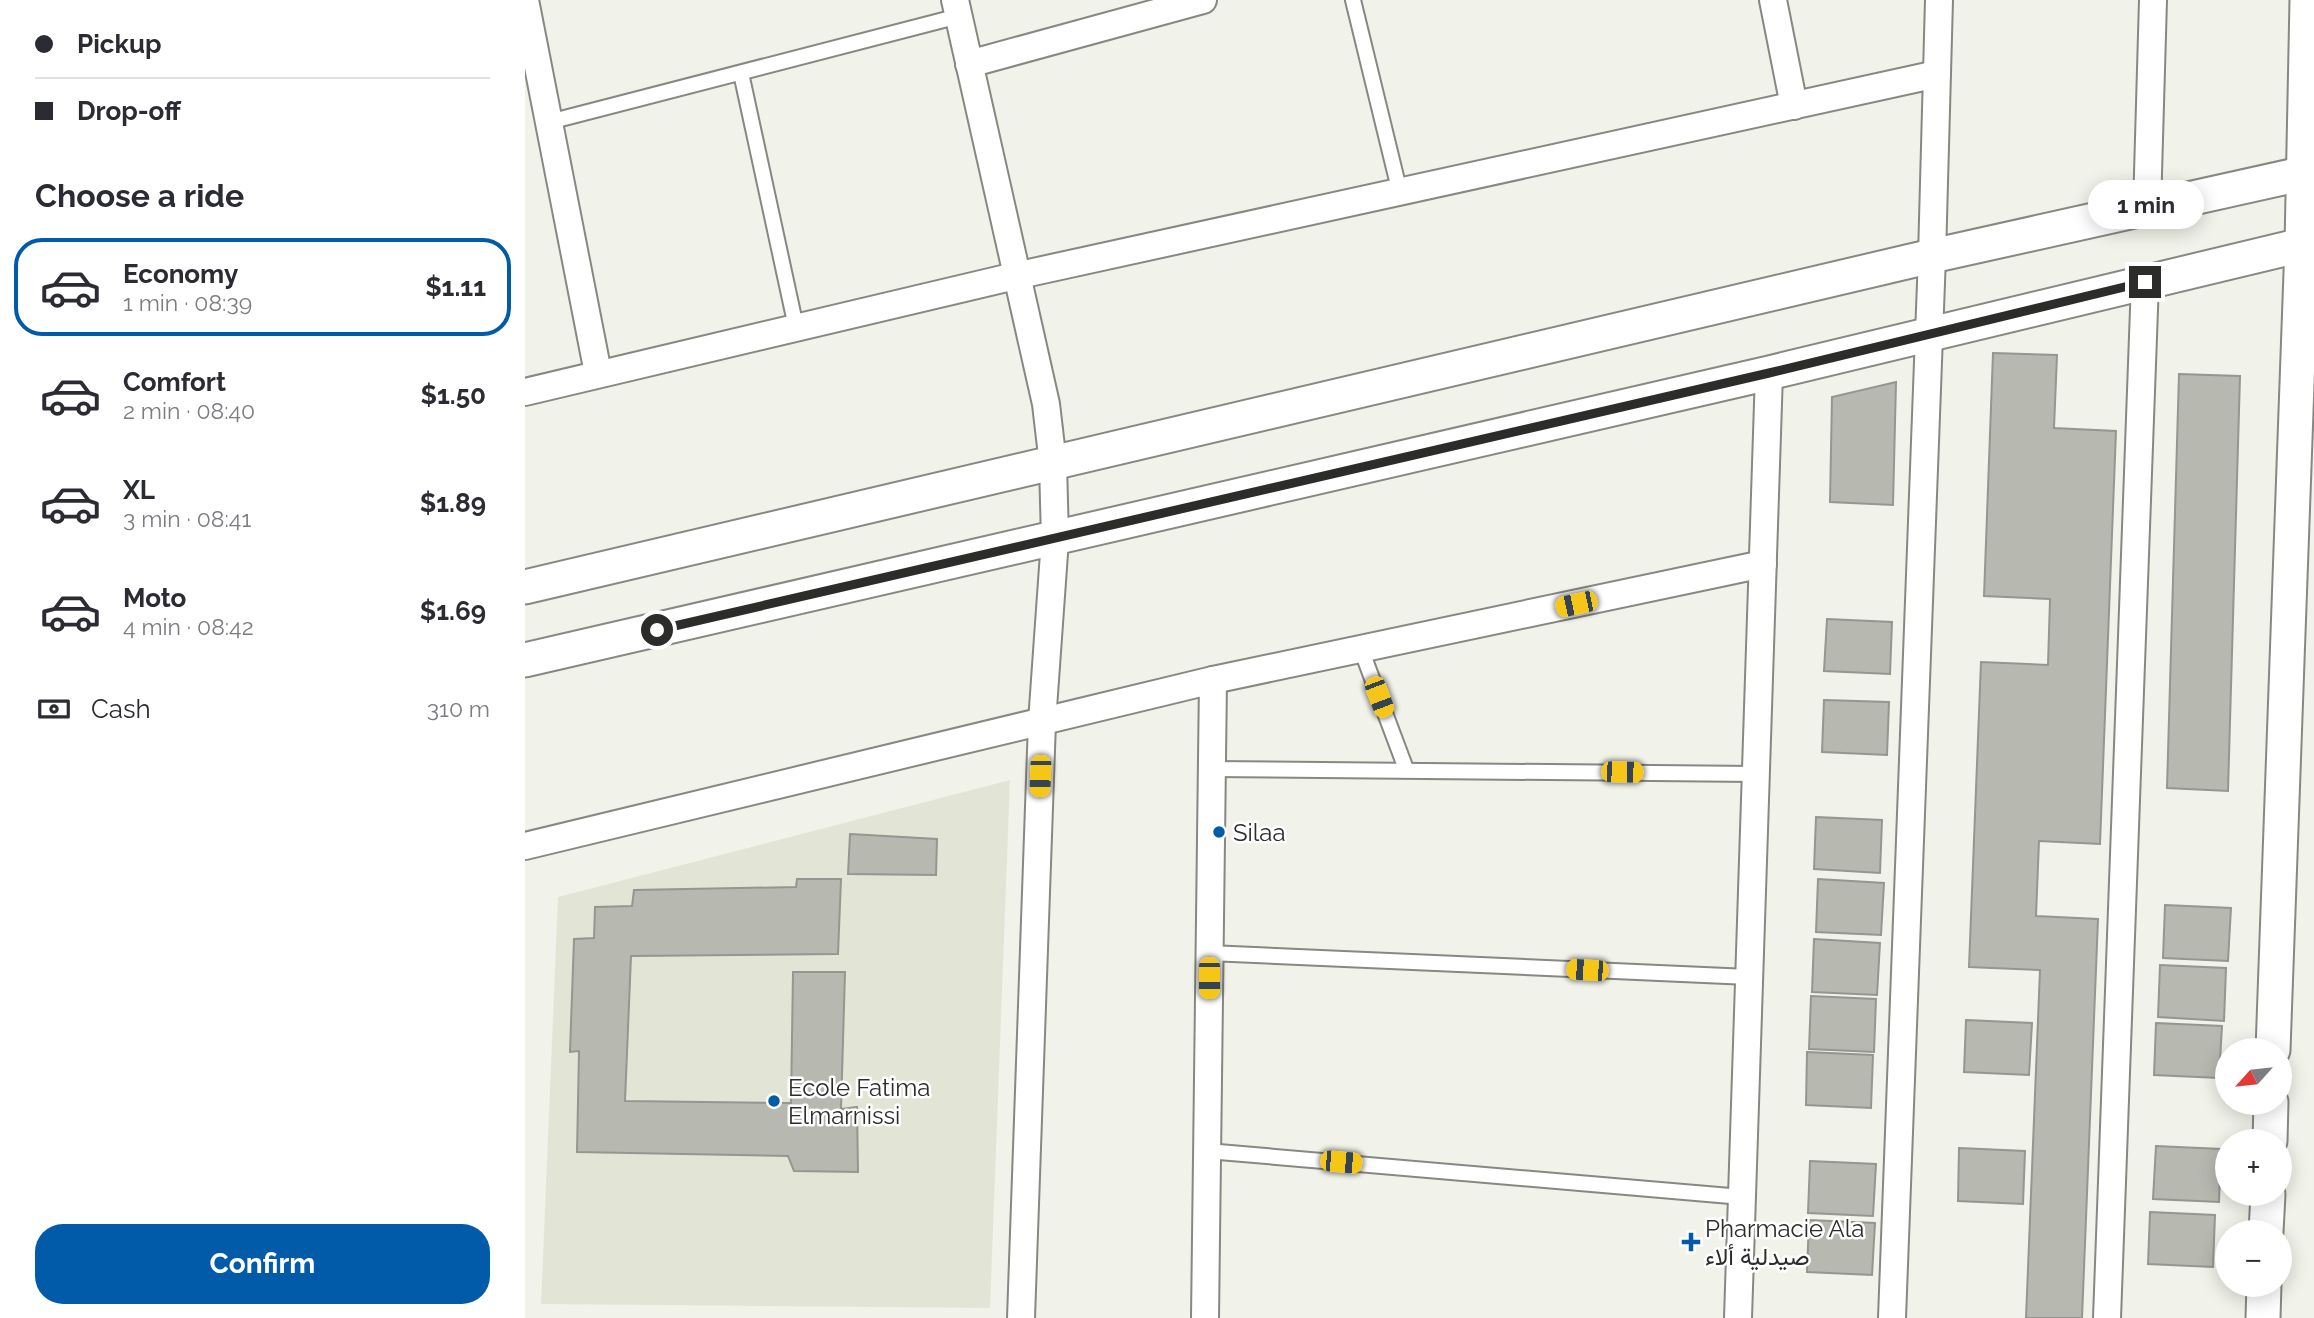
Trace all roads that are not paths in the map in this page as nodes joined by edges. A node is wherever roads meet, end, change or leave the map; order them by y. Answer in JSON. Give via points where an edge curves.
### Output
{"nodes":[{"id":1,"x":525,"y":0,"type":"edge"},
{"id":2,"x":1203,"y":0,"type":"edge"},
{"id":3,"x":1353,"y":0,"type":"edge"},
{"id":4,"x":1773,"y":0,"type":"edge"},
{"id":5,"x":1939,"y":0,"type":"edge"},
{"id":6,"x":2153,"y":0,"type":"edge"},
{"id":7,"x":2307,"y":0,"type":"edge"},
{"id":8,"x":957,"y":8,"type":"edge"},
{"id":9,"x":969,"y":64,"type":"junction"},
{"id":10,"x":741,"y":73,"type":"junction"},
{"id":11,"x":1937,"y":74,"type":"junction"},
{"id":12,"x":1794,"y":106,"type":"junction"},
{"id":13,"x":549,"y":121,"type":"junction"},
{"id":14,"x":2308,"y":172,"type":"edge"},
{"id":15,"x":1400,"y":193,"type":"junction"},
{"id":16,"x":2147,"y":208,"type":"junction"},
{"id":17,"x":2308,"y":243,"type":"edge"},
{"id":18,"x":1932,"y":256,"type":"junction"},
{"id":19,"x":1015,"y":276,"type":"junction"},
{"id":20,"x":2145,"y":282,"type":"junction"},
{"id":21,"x":796,"y":327,"type":"junction"},
{"id":22,"x":1929,"y":333,"type":"junction"},
{"id":23,"x":598,"y":373,"type":"junction"},
{"id":24,"x":1769,"y":373,"type":"junction"},
{"id":25,"x":525,"y":392,"type":"edge"},
{"id":26,"x":1053,"y":464,"type":"junction"},
{"id":27,"x":1055,"y":539,"type":"junction"},
{"id":28,"x":1763,"y":564,"type":"junction"},
{"id":29,"x":525,"y":587,"type":"edge"},
{"id":30,"x":1361,"y":649,"type":"junction"},
{"id":31,"x":525,"y":660,"type":"edge"},
{"id":32,"x":1213,"y":680,"type":"junction"},
{"id":33,"x":1042,"y":722,"type":"junction"},
{"id":34,"x":1212,"y":769,"type":"junction"},
{"id":35,"x":1406,"y":769,"type":"junction"},
{"id":36,"x":1756,"y":774,"type":"junction"},
{"id":37,"x":525,"y":846,"type":"edge"},
{"id":38,"x":1209,"y":953,"type":"junction"},
{"id":39,"x":1749,"y":977,"type":"junction"},
{"id":40,"x":2274,"y":1038,"type":"edge"},
{"id":41,"x":1207,"y":1151,"type":"junction"},
{"id":42,"x":1742,"y":1197,"type":"junction"},
{"id":43,"x":2264,"y":1297,"type":"edge"},
{"id":44,"x":1021,"y":1318,"type":"edge"},
{"id":45,"x":1205,"y":1318,"type":"edge"},
{"id":46,"x":1738,"y":1318,"type":"edge"},
{"id":47,"x":1892,"y":1318,"type":"edge"},
{"id":48,"x":2107,"y":1318,"type":"edge"},
{"id":49,"x":2263,"y":1318,"type":"edge"}],
"edges":[{"from":1,"to":13,"type":"street"},
{"from":2,"to":9,"type":"street"},
{"from":3,"to":15,"type":"lane"},
{"from":4,"to":12,"type":"street"},
{"from":5,"to":11,"type":"street"},
{"from":6,"to":16,"type":"street"},
{"from":7,"to":14,"type":"street"},
{"from":8,"to":9,"type":"street"},
{"from":8,"to":10,"type":"lane"},
{"from":9,"to":19,"type":"street"},
{"from":10,"to":13,"type":"lane"},
{"from":10,"to":21,"type":"lane"},
{"from":11,"to":12,"type":"street"},
{"from":11,"to":18,"type":"street"},
{"from":12,"to":15,"type":"street"},
{"from":13,"to":23,"type":"street"},
{"from":14,"to":16,"type":"street"},
{"from":14,"to":17,"type":"street"},
{"from":15,"to":19,"type":"street"},
{"from":16,"to":18,"type":"street"},
{"from":17,"to":20,"type":"street"},
{"from":17,"to":40,"type":"street"},
{"from":18,"to":22,"type":"street"},
{"from":18,"to":26,"type":"street"},
{"from":19,"to":21,"type":"street"},
{"from":19,"to":26,"type":"street","via":[[1046,404]]},
{"from":20,"to":22,"type":"street"},
{"from":20,"to":48,"type":"street"},
{"from":21,"to":23,"type":"street"},
{"from":22,"to":24,"type":"street"},
{"from":22,"to":47,"type":"street"},
{"from":23,"to":25,"type":"street"},
{"from":24,"to":27,"type":"street"},
{"from":24,"to":28,"type":"street"},
{"from":26,"to":27,"type":"street"},
{"from":26,"to":29,"type":"street"},
{"from":27,"to":31,"type":"street"},
{"from":27,"to":33,"type":"street"},
{"from":28,"to":30,"type":"street"},
{"from":28,"to":36,"type":"street"},
{"from":30,"to":32,"type":"street"},
{"from":30,"to":35,"type":"lane"},
{"from":32,"to":33,"type":"street"},
{"from":32,"to":34,"type":"street"},
{"from":33,"to":37,"type":"street"},
{"from":33,"to":44,"type":"street"},
{"from":34,"to":35,"type":"lane"},
{"from":34,"to":38,"type":"street"},
{"from":35,"to":36,"type":"lane"},
{"from":36,"to":39,"type":"street"},
{"from":38,"to":39,"type":"lane"},
{"from":38,"to":41,"type":"street"},
{"from":39,"to":42,"type":"street"},
{"from":41,"to":42,"type":"lane"},
{"from":41,"to":45,"type":"street"},
{"from":42,"to":46,"type":"street"},
{"from":43,"to":49,"type":"street"}]}
